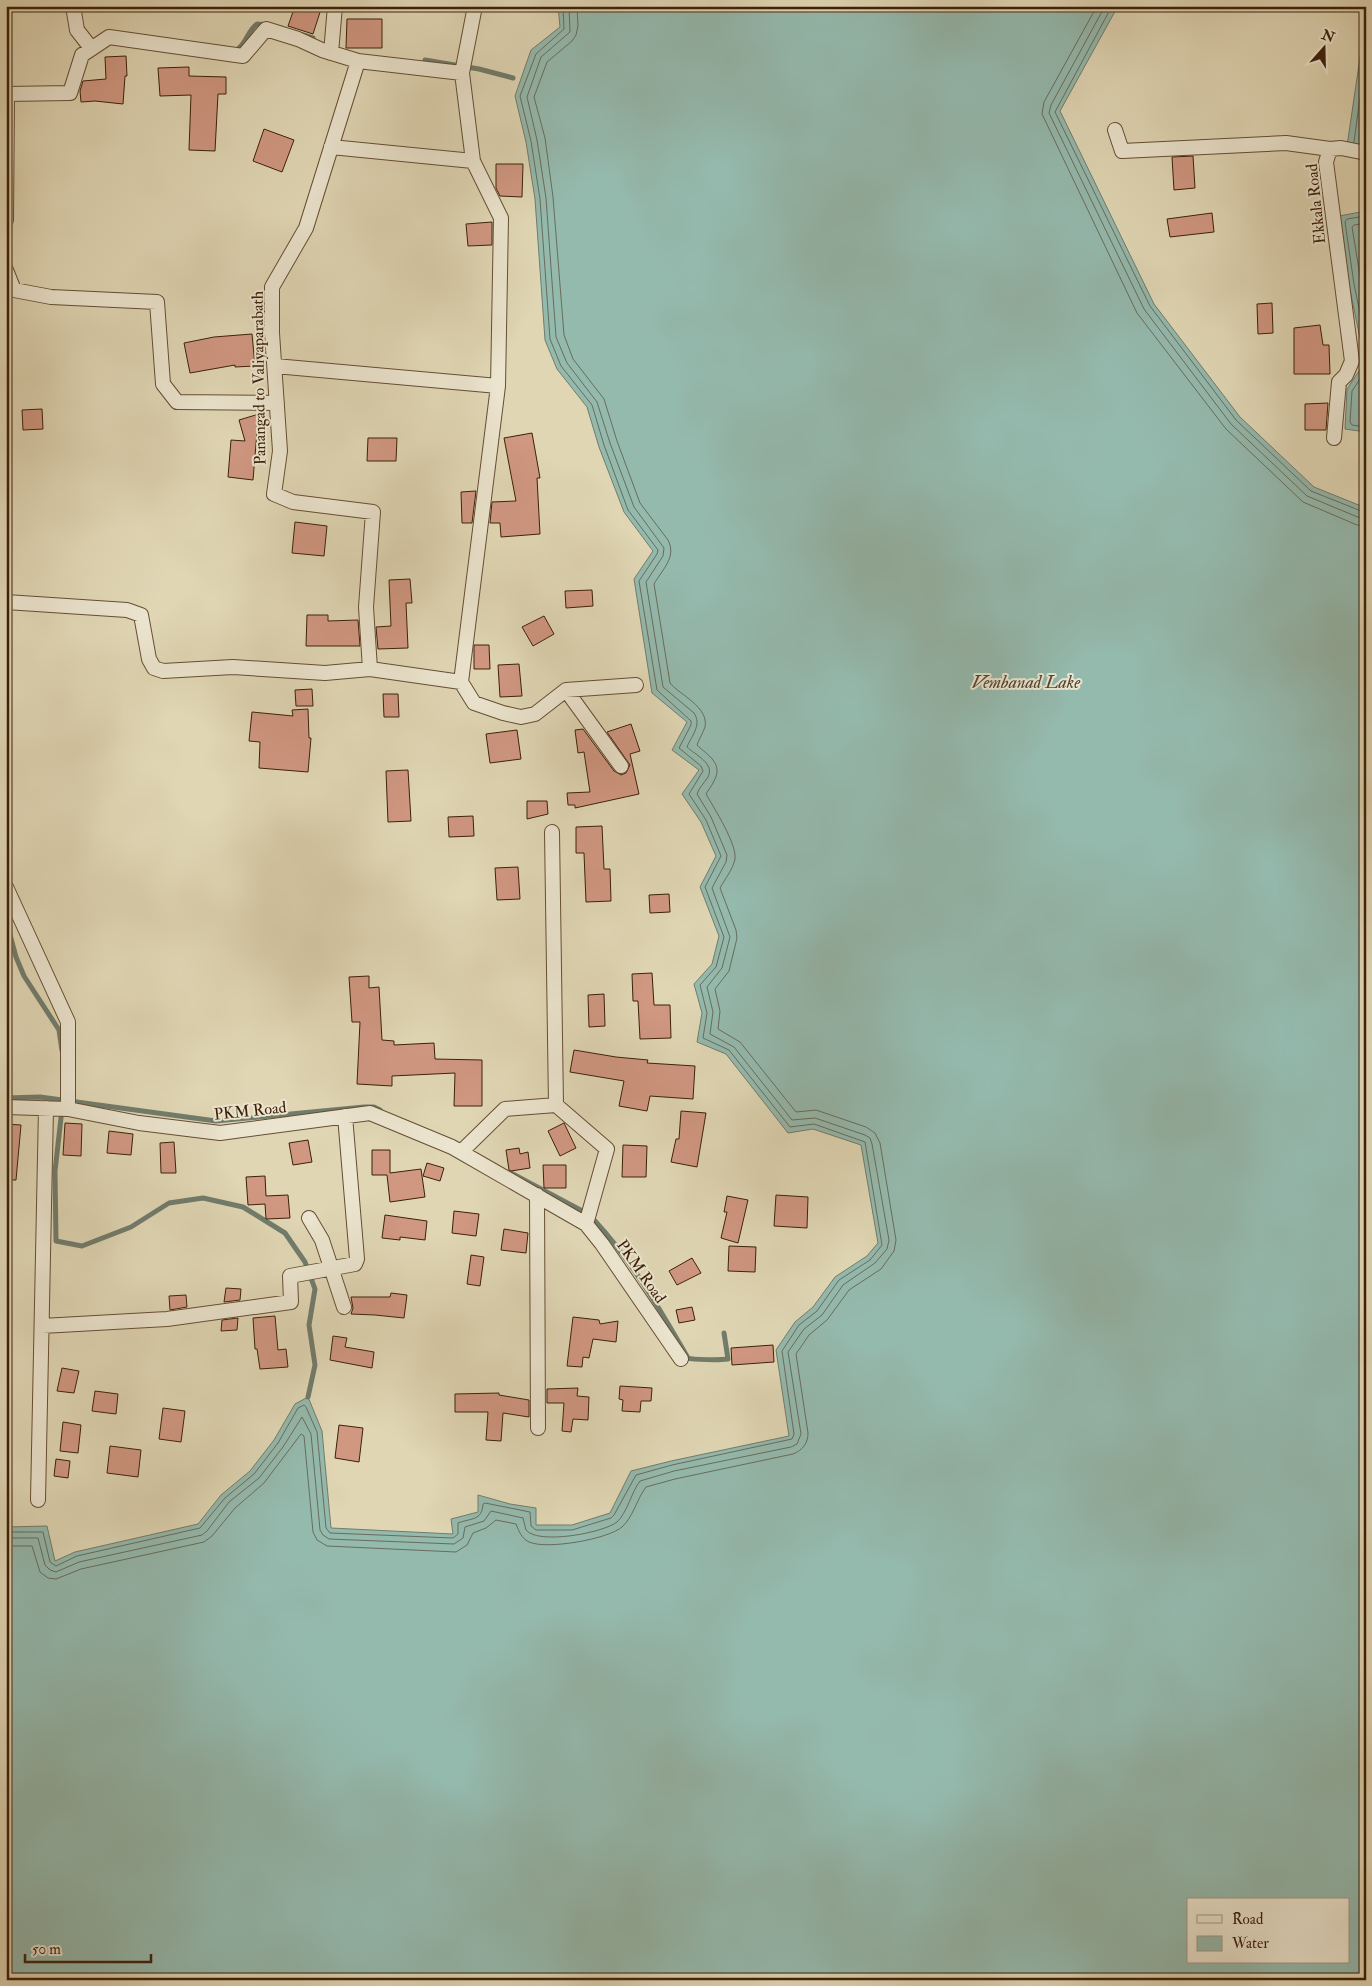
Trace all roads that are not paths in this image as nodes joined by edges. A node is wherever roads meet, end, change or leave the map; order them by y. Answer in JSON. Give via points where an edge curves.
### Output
{"nodes":[{"id":1,"x":73,"y":6,"type":"edge"},
{"id":2,"x":335,"y":6,"type":"edge"},
{"id":3,"x":475,"y":6,"type":"edge"},
{"id":4,"x":91,"y":48,"type":"junction"},
{"id":5,"x":331,"y":53,"type":"junction"},
{"id":6,"x":358,"y":61,"type":"junction"},
{"id":7,"x":462,"y":73,"type":"junction"},
{"id":8,"x":7,"y":94,"type":"edge"},
{"id":9,"x":1115,"y":130,"type":"dead end"},
{"id":10,"x":331,"y":147,"type":"junction"},
{"id":11,"x":1330,"y":149,"type":"junction"},
{"id":12,"x":1366,"y":153,"type":"edge"},
{"id":13,"x":473,"y":161,"type":"junction"},
{"id":14,"x":6,"y":220,"type":"edge"},
{"id":15,"x":6,"y":270,"type":"edge"},
{"id":16,"x":10,"y":290,"type":"edge"},
{"id":17,"x":275,"y":366,"type":"junction"},
{"id":18,"x":498,"y":386,"type":"junction"},
{"id":19,"x":277,"y":403,"type":"junction"},
{"id":20,"x":1334,"y":438,"type":"dead end"},
{"id":21,"x":6,"y":602,"type":"edge"},
{"id":22,"x":370,"y":669,"type":"junction"},
{"id":23,"x":461,"y":682,"type":"junction"},
{"id":24,"x":636,"y":685,"type":"dead end"},
{"id":25,"x":566,"y":690,"type":"junction"},
{"id":26,"x":621,"y":766,"type":"dead end"},
{"id":27,"x":552,"y":832,"type":"dead end"},
{"id":28,"x":6,"y":887,"type":"edge"},
{"id":29,"x":556,"y":1105,"type":"junction"},
{"id":30,"x":6,"y":1106,"type":"edge"},
{"id":31,"x":46,"y":1108,"type":"junction"},
{"id":32,"x":68,"y":1110,"type":"junction"},
{"id":33,"x":345,"y":1116,"type":"junction"},
{"id":34,"x":461,"y":1152,"type":"junction"},
{"id":35,"x":537,"y":1195,"type":"junction"},
{"id":36,"x":309,"y":1218,"type":"dead end"},
{"id":37,"x":586,"y":1224,"type":"junction"},
{"id":38,"x":332,"y":1268,"type":"junction"},
{"id":39,"x":344,"y":1307,"type":"dead end"},
{"id":40,"x":42,"y":1326,"type":"junction"},
{"id":41,"x":681,"y":1359,"type":"dead end"},
{"id":42,"x":538,"y":1428,"type":"dead end"},
{"id":43,"x":38,"y":1500,"type":"dead end"}],
"edges":[{"from":1,"to":4,"type":"street","via":[[77,30]]},
{"from":2,"to":5,"type":"street"},
{"from":3,"to":7,"type":"street"},
{"from":4,"to":5,"type":"street","via":[[109,37],[243,56],[266,29]]},
{"from":4,"to":8,"type":"street","via":[[82,55],[70,94]]},
{"from":5,"to":6,"type":"street"},
{"from":6,"to":7,"type":"street"},
{"from":6,"to":10,"type":"street","name":"Panangad to Valiyaparabath"},
{"from":7,"to":13,"type":"street"},
{"from":8,"to":14,"type":"street"},
{"from":9,"to":11,"type":"street","via":[[1122,151],[1286,143]]},
{"from":10,"to":13,"type":"street"},
{"from":10,"to":17,"type":"street","name":"Panangad to Valiyaparabath","via":[[306,228],[272,287]]},
{"from":11,"to":12,"type":"street","name":"Ekkala Road"},
{"from":11,"to":20,"type":"street","name":"Ekkala Road","via":[[1326,162],[1352,361],[1339,382]]},
{"from":13,"to":18,"type":"street","via":[[501,218]]},
{"from":15,"to":16,"type":"street"},
{"from":16,"to":19,"type":"street","via":[[51,297],[156,302],[163,384],[177,402]]},
{"from":17,"to":18,"type":"street"},
{"from":17,"to":19,"type":"street","name":"Panangad to Valiyaparabath"},
{"from":18,"to":23,"type":"street"},
{"from":19,"to":22,"type":"street","name":"Panangad to Valiyaparabath","via":[[280,450],[274,494],[293,502],[373,512],[366,607]]},
{"from":21,"to":22,"type":"street","via":[[127,610],[141,615],[149,659],[154,668],[163,672],[232,667],[325,673]]},
{"from":22,"to":23,"type":"street"},
{"from":23,"to":25,"type":"street","via":[[474,703],[521,717],[535,714]]},
{"from":24,"to":25,"type":"street"},
{"from":25,"to":26,"type":"street"},
{"from":27,"to":29,"type":"street"},
{"from":28,"to":32,"type":"street","via":[[68,1022]]},
{"from":29,"to":34,"type":"street","via":[[505,1109]]},
{"from":29,"to":37,"type":"street","via":[[606,1149]]},
{"from":30,"to":31,"type":"street","name":"PKM Road"},
{"from":31,"to":32,"type":"street","name":"PKM Road"},
{"from":31,"to":40,"type":"street"},
{"from":32,"to":33,"type":"street","name":"PKM Road","via":[[220,1133]]},
{"from":33,"to":34,"type":"street","name":"PKM Road","via":[[378,1113]]},
{"from":33,"to":38,"type":"street","via":[[357,1259],[355,1264]]},
{"from":34,"to":35,"type":"street","name":"PKM Road"},
{"from":35,"to":37,"type":"street","name":"PKM Road"},
{"from":35,"to":42,"type":"street"},
{"from":36,"to":38,"type":"street","via":[[322,1240]]},
{"from":37,"to":41,"type":"street","name":"PKM Road"},
{"from":38,"to":39,"type":"street"},
{"from":38,"to":40,"type":"street","via":[[290,1276],[291,1302],[167,1320]]},
{"from":40,"to":43,"type":"street"}]}
